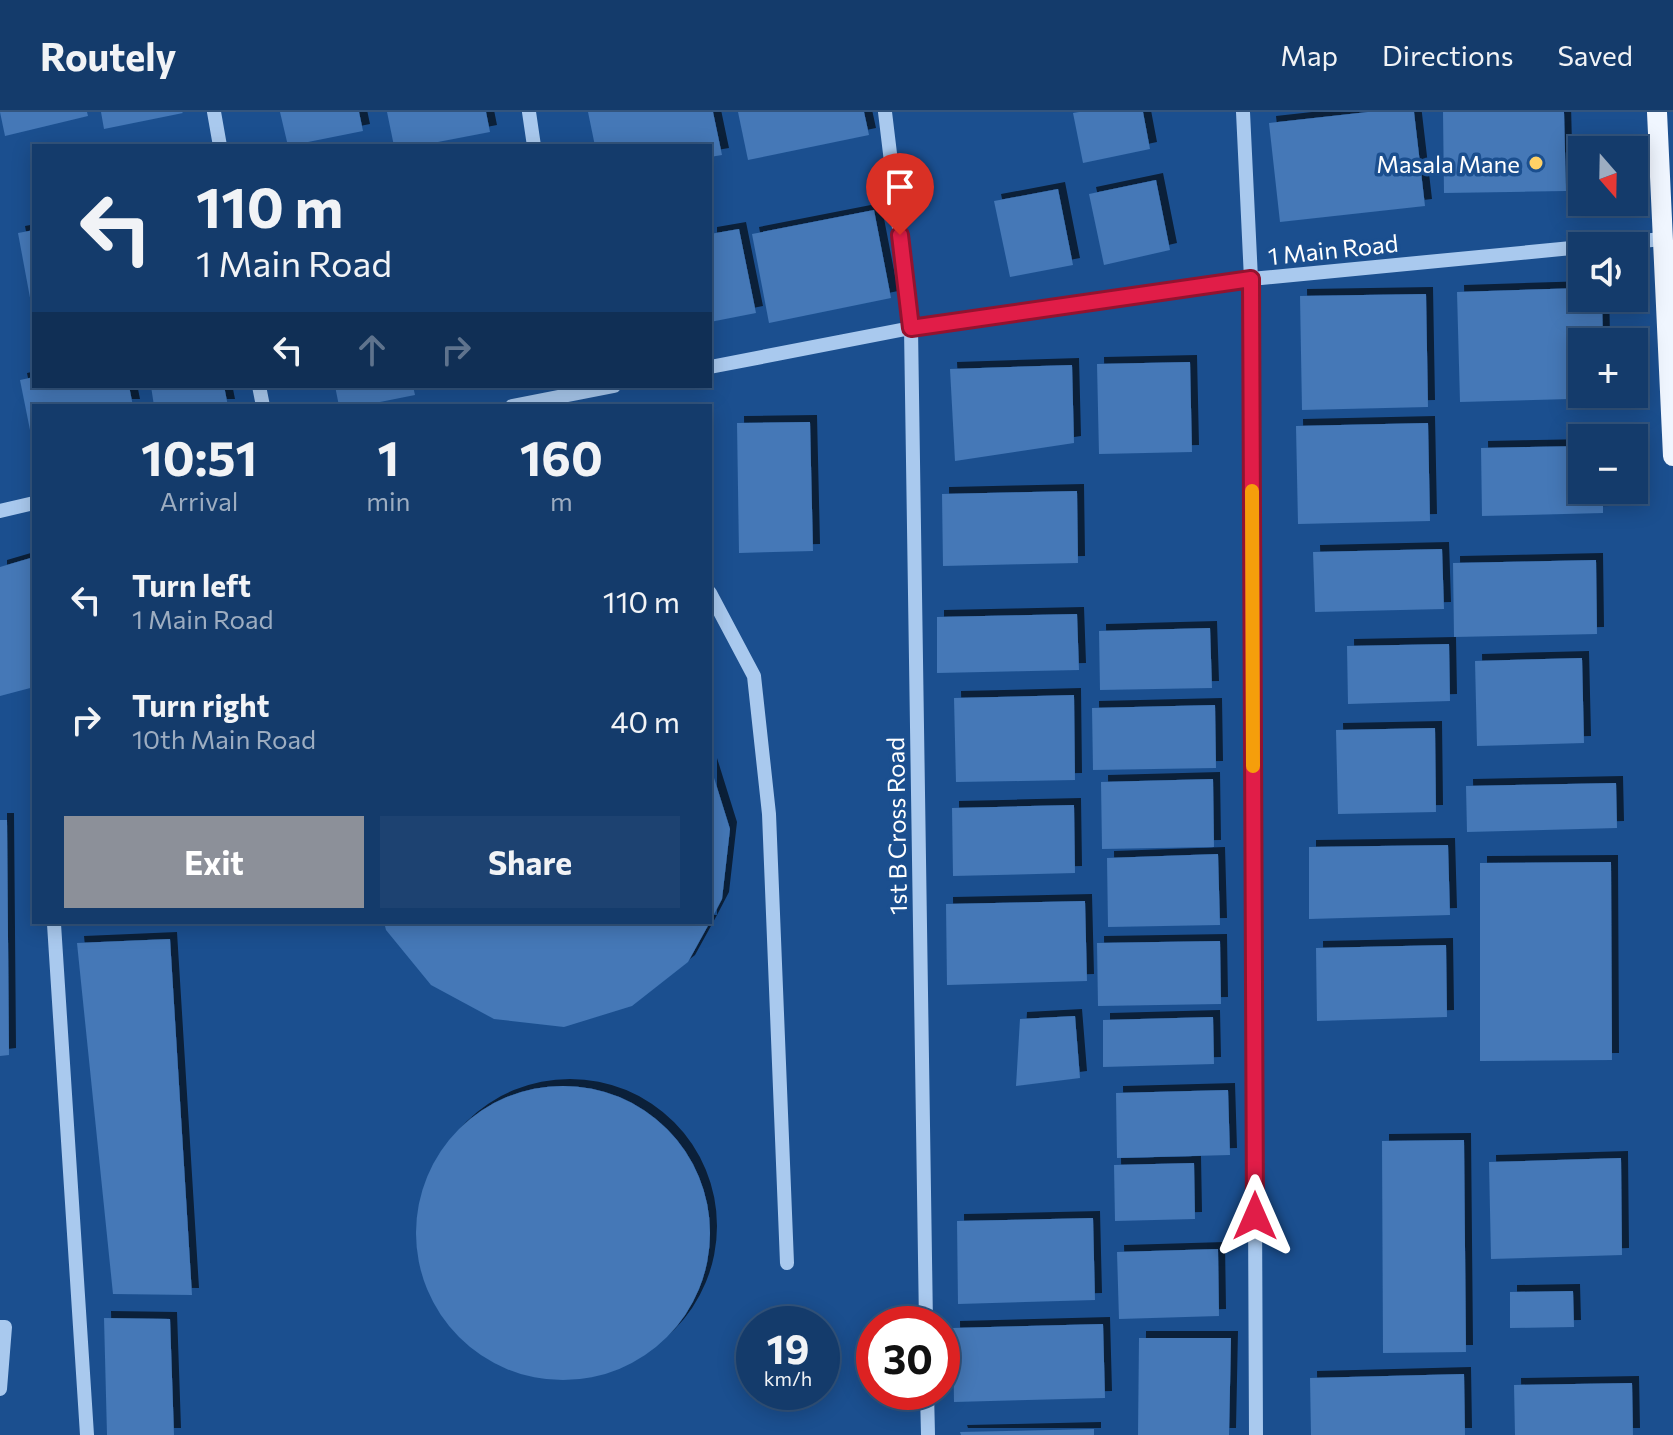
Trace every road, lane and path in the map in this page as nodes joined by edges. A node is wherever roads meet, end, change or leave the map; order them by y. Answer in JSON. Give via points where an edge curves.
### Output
{"nodes":[{"id":1,"x":214,"y":112,"type":"edge"},
{"id":2,"x":529,"y":112,"type":"edge"},
{"id":3,"x":885,"y":112,"type":"edge"},
{"id":4,"x":1243,"y":112,"type":"edge"},
{"id":5,"x":1657,"y":112,"type":"edge"},
{"id":6,"x":220,"y":144,"type":"edge"},
{"id":7,"x":534,"y":144,"type":"edge"},
{"id":8,"x":1662,"y":239,"type":"junction"},
{"id":9,"x":1648,"y":240,"type":"edge"},
{"id":10,"x":1568,"y":248,"type":"edge"},
{"id":11,"x":1251,"y":279,"type":"junction"},
{"id":12,"x":911,"y":328,"type":"junction"},
{"id":13,"x":712,"y":367,"type":"edge"},
{"id":14,"x":605,"y":388,"type":"edge"},
{"id":15,"x":569,"y":396,"type":"edge"},
{"id":16,"x":523,"y":404,"type":"edge"},
{"id":17,"x":1673,"y":456,"type":"edge"},
{"id":18,"x":32,"y":503,"type":"edge"},
{"id":19,"x":0,"y":508,"type":"edge"},
{"id":20,"x":712,"y":597,"type":"edge"},
{"id":21,"x":54,"y":924,"type":"dead end"},
{"id":22,"x":787,"y":1263,"type":"dead end"},
{"id":23,"x":926,"y":1306,"type":"edge"},
{"id":24,"x":0,"y":1327,"type":"edge"},
{"id":25,"x":0,"y":1389,"type":"edge"},
{"id":26,"x":927,"y":1410,"type":"edge"},
{"id":27,"x":87,"y":1435,"type":"edge"},
{"id":28,"x":928,"y":1435,"type":"edge"},
{"id":29,"x":1256,"y":1435,"type":"edge"}],
"edges":[{"from":1,"to":6,"type":"street"},
{"from":2,"to":7,"type":"street"},
{"from":3,"to":12,"type":"street","name":"1st B Cross Road"},
{"from":4,"to":11,"type":"street"},
{"from":5,"to":8,"type":"main road"},
{"from":8,"to":9,"type":"street"},
{"from":8,"to":17,"type":"main road"},
{"from":10,"to":11,"type":"street","name":"1 Main Road"},
{"from":11,"to":12,"type":"street","name":"1 Main Road"},
{"from":11,"to":29,"type":"street"},
{"from":12,"to":13,"type":"street","name":"1 Main Road"},
{"from":12,"to":23,"type":"street","name":"1st B Cross Road"},
{"from":14,"to":15,"type":"street"},
{"from":15,"to":16,"type":"street"},
{"from":18,"to":19,"type":"street"},
{"from":20,"to":22,"type":"street","via":[[754,676],[769,814]]},
{"from":21,"to":27,"type":"street"},
{"from":24,"to":25,"type":"street","via":[[5,1327]]},
{"from":26,"to":28,"type":"street"}]}
